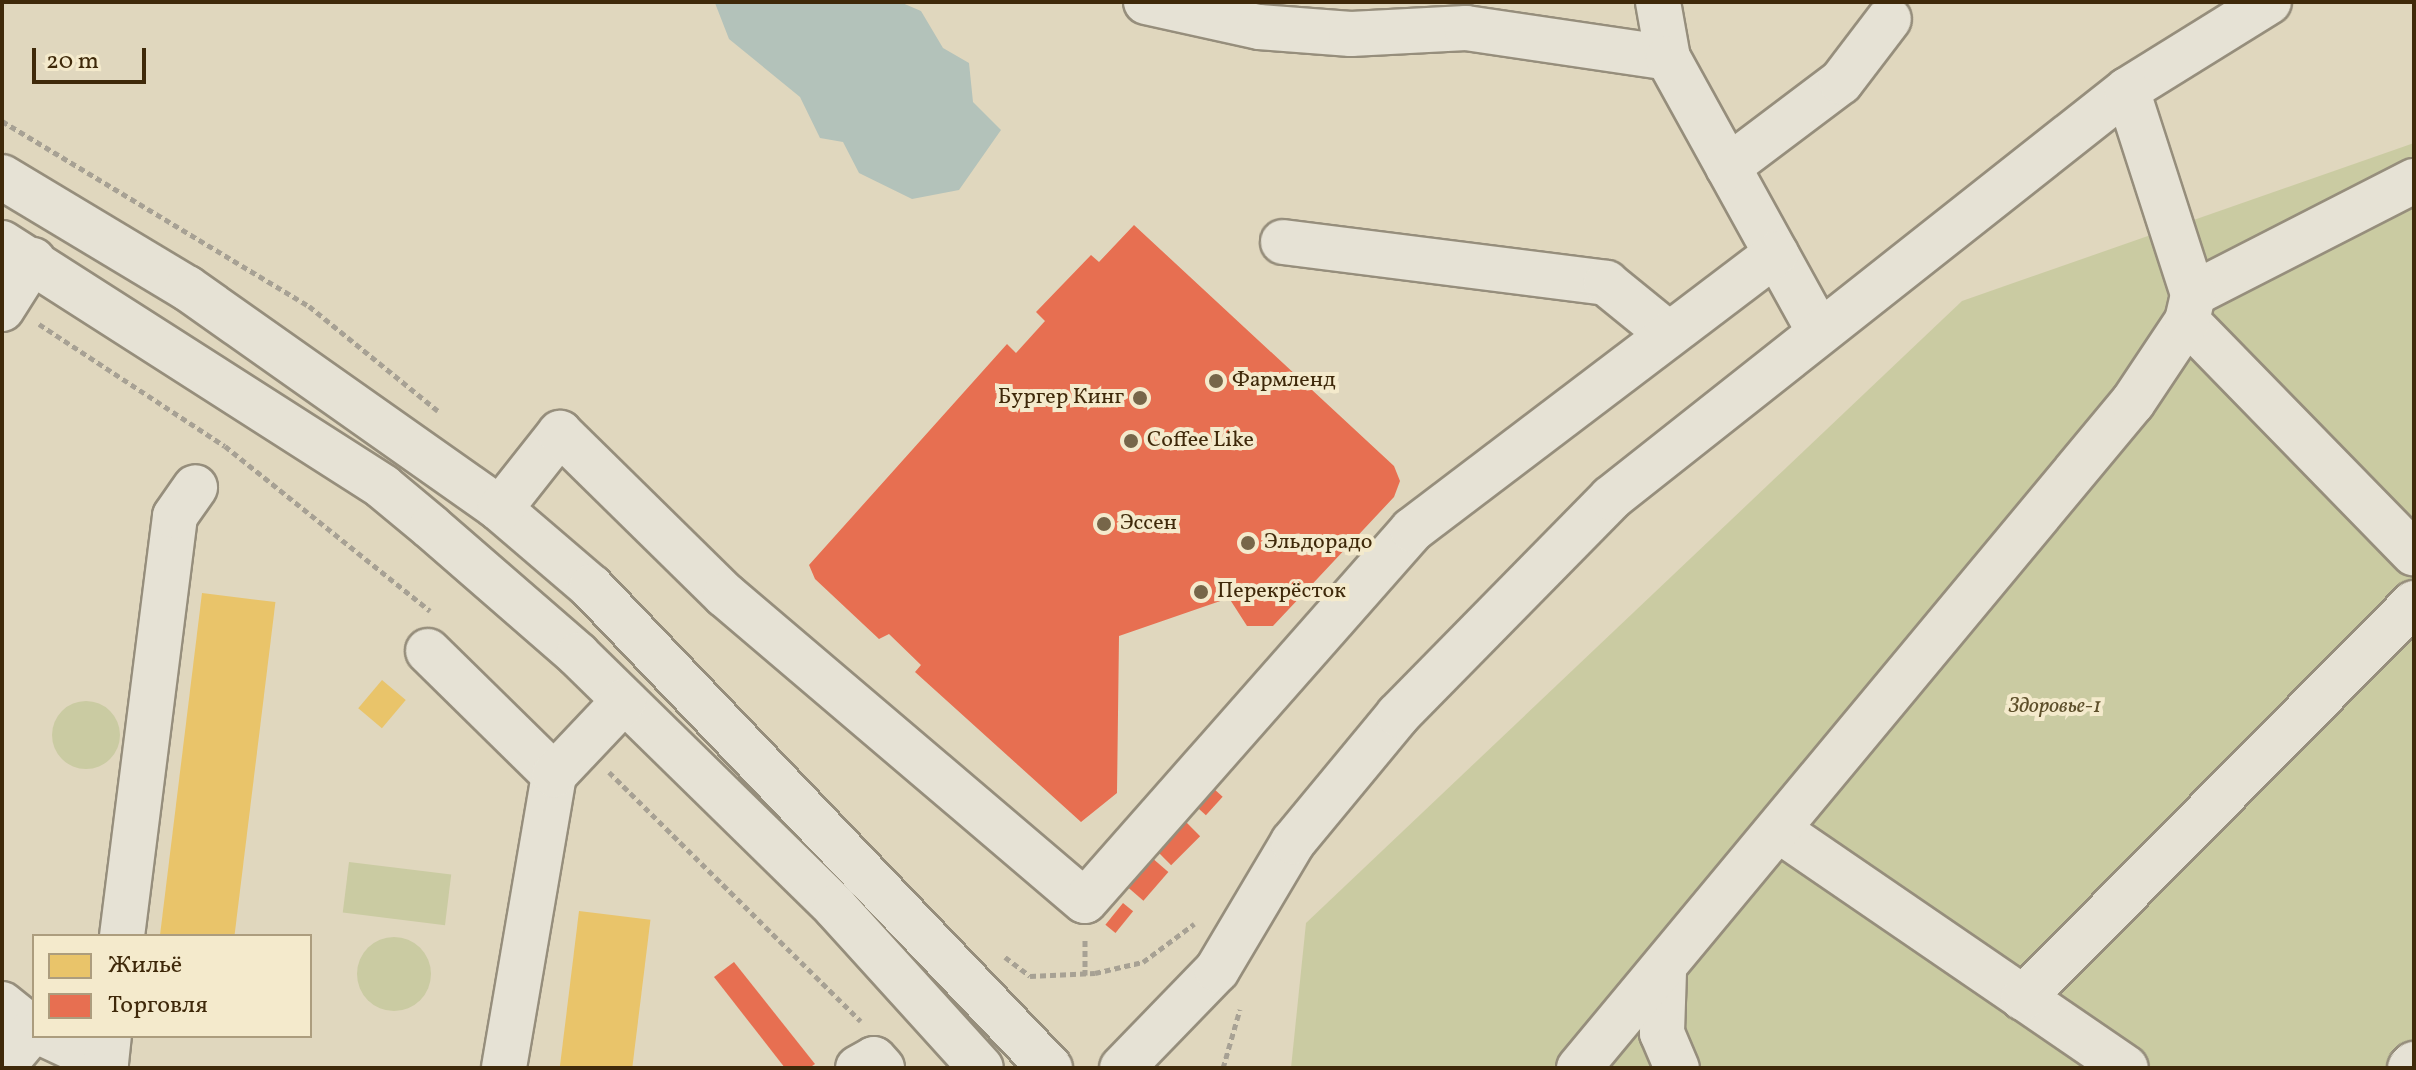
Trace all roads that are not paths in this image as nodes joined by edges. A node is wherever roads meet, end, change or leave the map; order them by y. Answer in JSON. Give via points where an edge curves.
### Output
{"nodes":[{"id":1,"x":1146,"y":2,"type":"edge"},
{"id":2,"x":1658,"y":2,"type":"edge"},
{"id":3,"x":2269,"y":2,"type":"edge"},
{"id":4,"x":1226,"y":11,"type":"edge"},
{"id":5,"x":1889,"y":19,"type":"dead end"},
{"id":6,"x":1668,"y":58,"type":"junction"},
{"id":7,"x":2127,"y":90,"type":"junction"},
{"id":8,"x":1728,"y":167,"type":"junction"},
{"id":9,"x":2,"y":177,"type":"edge"},
{"id":10,"x":2414,"y":181,"type":"edge"},
{"id":11,"x":1283,"y":242,"type":"dead end"},
{"id":12,"x":18,"y":252,"type":"edge"},
{"id":13,"x":1776,"y":254,"type":"junction"},
{"id":14,"x":2190,"y":308,"type":"junction"},
{"id":15,"x":14,"y":312,"type":"edge"},
{"id":16,"x":1817,"y":328,"type":"junction"},
{"id":17,"x":1665,"y":331,"type":"junction"},
{"id":18,"x":195,"y":487,"type":"dead end"},
{"id":19,"x":500,"y":509,"type":"junction"},
{"id":20,"x":2414,"y":554,"type":"edge"},
{"id":21,"x":2414,"y":603,"type":"edge"},
{"id":22,"x":430,"y":633,"type":"road end"},
{"id":23,"x":624,"y":701,"type":"junction"},
{"id":24,"x":554,"y":775,"type":"junction"},
{"id":25,"x":1780,"y":831,"type":"junction"},
{"id":26,"x":122,"y":934,"type":"edge"},
{"id":27,"x":1664,"y":972,"type":"junction"},
{"id":28,"x":2023,"y":998,"type":"junction"},
{"id":29,"x":2,"y":1004,"type":"edge"},
{"id":30,"x":32,"y":1027,"type":"edge"},
{"id":31,"x":32,"y":1031,"type":"edge"},
{"id":32,"x":54,"y":1038,"type":"edge"},
{"id":33,"x":110,"y":1056,"type":"edge"},
{"id":34,"x":2,"y":1067,"type":"edge"},
{"id":35,"x":504,"y":1068,"type":"edge"},
{"id":36,"x":858,"y":1068,"type":"edge"},
{"id":37,"x":882,"y":1068,"type":"edge"},
{"id":38,"x":981,"y":1068,"type":"edge"},
{"id":39,"x":1050,"y":1068,"type":"edge"},
{"id":40,"x":1122,"y":1068,"type":"edge"},
{"id":41,"x":1579,"y":1068,"type":"edge"},
{"id":42,"x":1677,"y":1068,"type":"edge"},
{"id":43,"x":2126,"y":1068,"type":"edge"}],
"edges":[{"from":1,"to":4,"type":"street"},
{"from":2,"to":6,"type":"street"},
{"from":3,"to":7,"type":"street"},
{"from":4,"to":6,"type":"street","via":[[1351,34],[1466,28]]},
{"from":5,"to":8,"type":"street","via":[[1841,82]]},
{"from":6,"to":8,"type":"street"},
{"from":7,"to":14,"type":"street"},
{"from":7,"to":16,"type":"street"},
{"from":8,"to":13,"type":"street"},
{"from":9,"to":19,"type":"street","via":[[187,288]]},
{"from":10,"to":14,"type":"street"},
{"from":11,"to":17,"type":"street","via":[[1606,283]]},
{"from":12,"to":15,"type":"street"},
{"from":12,"to":23,"type":"street","via":[[383,487]]},
{"from":13,"to":16,"type":"street"},
{"from":13,"to":17,"type":"street"},
{"from":14,"to":20,"type":"street"},
{"from":14,"to":25,"type":"street","via":[[2133,402]]},
{"from":16,"to":40,"type":"street","via":[[1611,498],[1398,715],[1293,842],[1217,970]]},
{"from":17,"to":19,"type":"street","via":[[1412,530],[1085,901],[725,595],[560,433]]},
{"from":18,"to":26,"type":"street","via":[[175,516]]},
{"from":19,"to":39,"type":"street","via":[[591,587]]},
{"from":21,"to":28,"type":"street"},
{"from":22,"to":24,"type":"street"},
{"from":23,"to":24,"type":"street"},
{"from":23,"to":38,"type":"street","via":[[835,907]]},
{"from":24,"to":35,"type":"street"},
{"from":25,"to":27,"type":"street"},
{"from":25,"to":28,"type":"street"},
{"from":27,"to":41,"type":"street"},
{"from":27,"to":42,"type":"street","via":[[1662,1033]]},
{"from":28,"to":43,"type":"street"},
{"from":29,"to":30,"type":"street"},
{"from":31,"to":34,"type":"street"},
{"from":32,"to":33,"type":"street"},
{"from":36,"to":37,"type":"street","via":[[874,1059]]}]}
